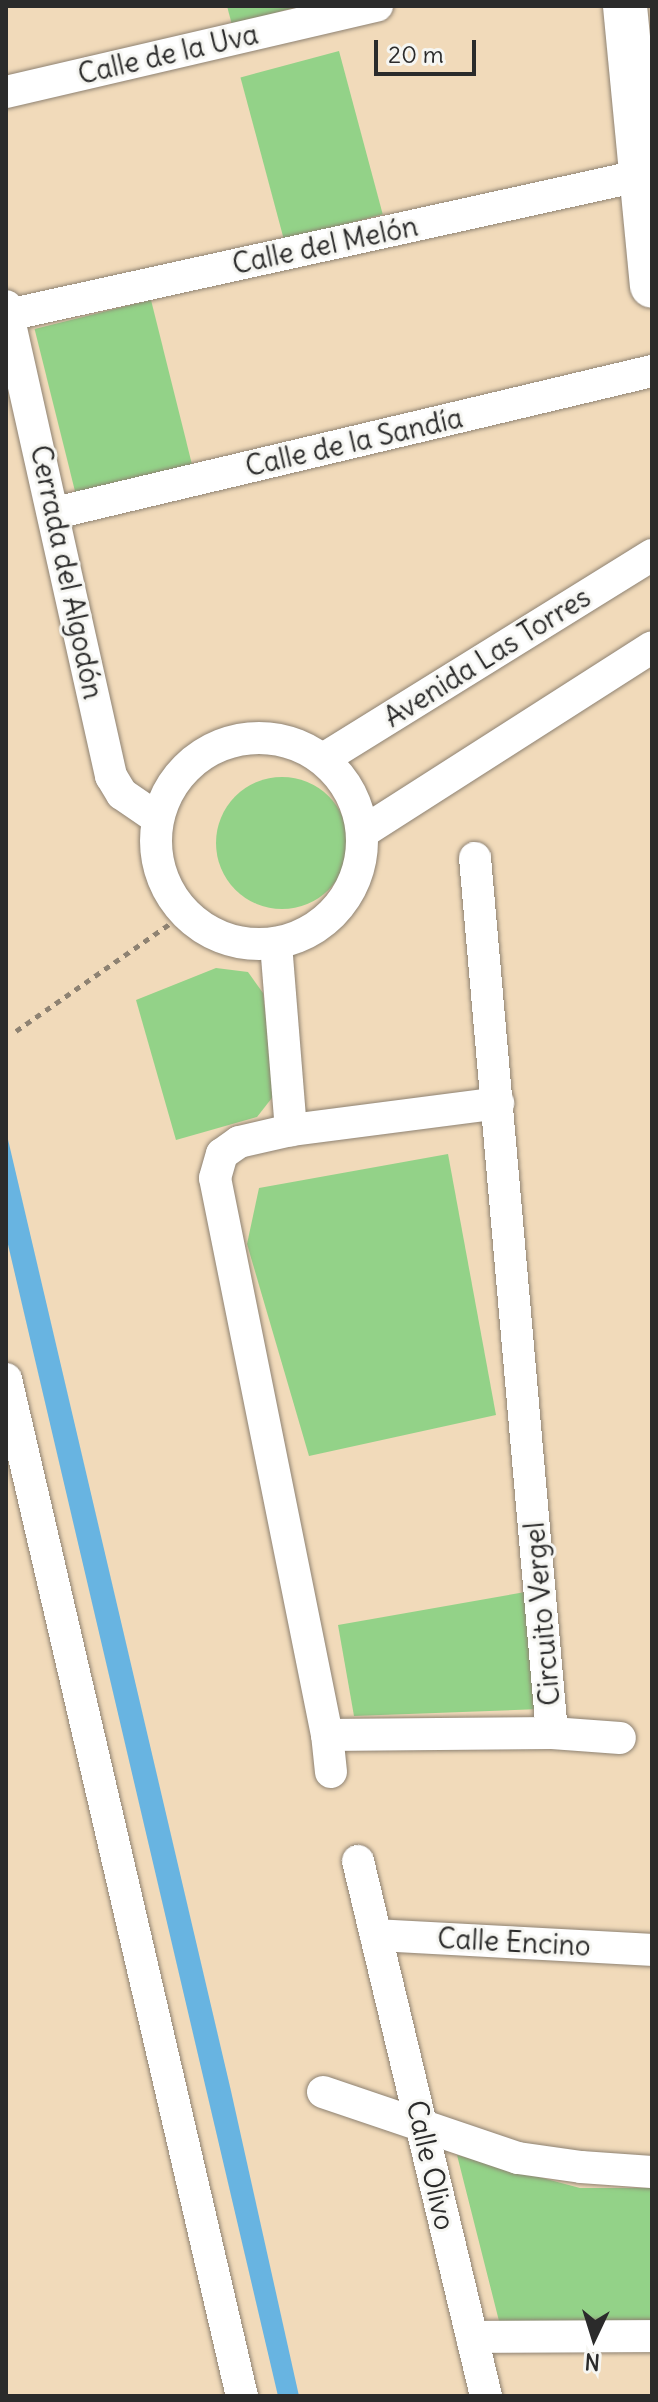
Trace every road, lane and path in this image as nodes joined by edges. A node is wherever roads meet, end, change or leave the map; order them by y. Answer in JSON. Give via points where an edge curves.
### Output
{"nodes":[{"id":1,"x":377,"y":6,"type":"edge"},
{"id":2,"x":625,"y":6,"type":"edge"},
{"id":3,"x":6,"y":92,"type":"edge"},
{"id":4,"x":643,"y":175,"type":"junction"},
{"id":5,"x":652,"y":286,"type":"edge"},
{"id":6,"x":7,"y":310,"type":"edge"},
{"id":7,"x":12,"y":359,"type":"edge"},
{"id":8,"x":652,"y":371,"type":"edge"},
{"id":9,"x":55,"y":513,"type":"junction"},
{"id":10,"x":652,"y":555,"type":"edge"},
{"id":11,"x":652,"y":647,"type":"edge"},
{"id":12,"x":323,"y":759,"type":"junction"},
{"id":13,"x":157,"y":818,"type":"junction"},
{"id":14,"x":363,"y":832,"type":"junction"},
{"id":15,"x":475,"y":858,"type":"dead end"},
{"id":16,"x":184,"y":914,"type":"junction"},
{"id":17,"x":276,"y":944,"type":"junction"},
{"id":18,"x":16,"y":1031,"type":"dead end"},
{"id":19,"x":498,"y":1103,"type":"junction"},
{"id":20,"x":291,"y":1130,"type":"junction"},
{"id":21,"x":6,"y":1379,"type":"edge"},
{"id":22,"x":552,"y":1733,"type":"junction"},
{"id":23,"x":327,"y":1735,"type":"junction"},
{"id":24,"x":620,"y":1738,"type":"dead end"},
{"id":25,"x":331,"y":1772,"type":"dead end"},
{"id":26,"x":358,"y":1861,"type":"dead end"},
{"id":27,"x":376,"y":1935,"type":"junction"},
{"id":28,"x":652,"y":1950,"type":"edge"},
{"id":29,"x":323,"y":2092,"type":"dead end"},
{"id":30,"x":422,"y":2127,"type":"junction"},
{"id":31,"x":652,"y":2172,"type":"edge"},
{"id":32,"x":652,"y":2336,"type":"edge"},
{"id":33,"x":472,"y":2337,"type":"junction"},
{"id":34,"x":242,"y":2396,"type":"edge"},
{"id":35,"x":486,"y":2396,"type":"edge"}],
"edges":[{"from":1,"to":3,"type":"street","name":"Calle de la Uva"},
{"from":2,"to":4,"type":"street"},
{"from":4,"to":5,"type":"street"},
{"from":4,"to":6,"type":"street","name":"Calle del Melón"},
{"from":6,"to":7,"type":"street","name":"Cerrada del Algodón"},
{"from":7,"to":9,"type":"street","name":"Cerrada del Algodón"},
{"from":8,"to":9,"type":"street","name":"Calle de la Sandía"},
{"from":9,"to":13,"type":"street","name":"Cerrada del Algodón","via":[[111,776],[122,794]]},
{"from":10,"to":12,"type":"street","name":"Avenida Las Torres"},
{"from":11,"to":14,"type":"street"},
{"from":12,"to":13,"type":"street","via":[[292,743],[269,739],[223,744],[193,761],[170,786]]},
{"from":12,"to":14,"type":"street","via":[[343,780]]},
{"from":13,"to":16,"type":"street","via":[[155,852],[164,886]]},
{"from":14,"to":17,"type":"street","via":[[361,863],[350,892],[331,917],[306,934]]},
{"from":15,"to":19,"type":"street","name":"Circuito Vergel"},
{"from":16,"to":17,"type":"street","via":[[211,934],[243,944]]},
{"from":16,"to":18,"type":"path"},
{"from":17,"to":20,"type":"street"},
{"from":19,"to":20,"type":"street"},
{"from":19,"to":22,"type":"street","name":"Circuito Vergel"},
{"from":20,"to":23,"type":"street","via":[[239,1142],[222,1154],[215,1178]]},
{"from":21,"to":34,"type":"street"},
{"from":22,"to":23,"type":"street","name":"Circuito Vergel"},
{"from":22,"to":24,"type":"street"},
{"from":23,"to":25,"type":"street"},
{"from":26,"to":27,"type":"street","name":"Calle Olivo"},
{"from":27,"to":28,"type":"street","name":"Calle Encino"},
{"from":27,"to":30,"type":"street","name":"Calle Olivo"},
{"from":29,"to":30,"type":"street"},
{"from":30,"to":31,"type":"street","via":[[518,2158]]},
{"from":30,"to":33,"type":"street","name":"Calle Olivo"},
{"from":32,"to":33,"type":"street"},
{"from":33,"to":35,"type":"street","name":"Calle Olivo"}]}
